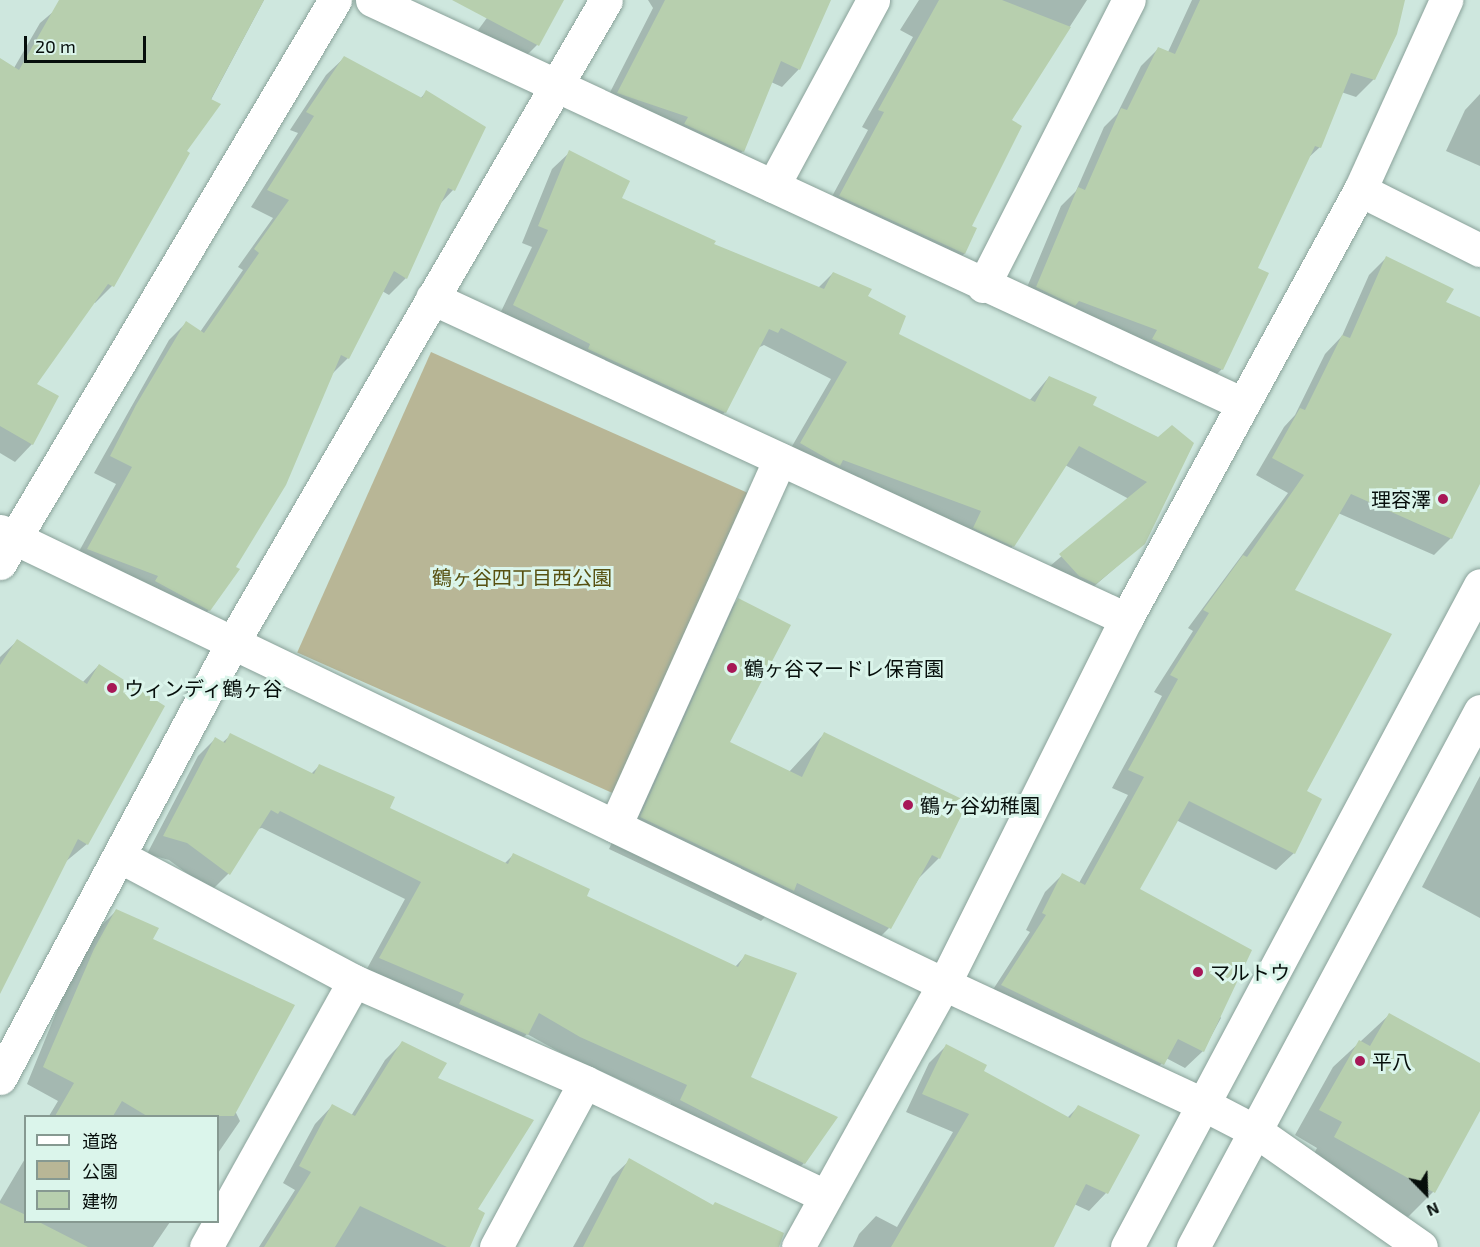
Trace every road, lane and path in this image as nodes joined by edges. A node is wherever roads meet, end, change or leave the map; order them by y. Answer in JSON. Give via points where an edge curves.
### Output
{"nodes":[{"id":1,"x":335,"y":0,"type":"edge"},
{"id":2,"x":372,"y":0,"type":"edge"},
{"id":3,"x":606,"y":0,"type":"edge"},
{"id":4,"x":873,"y":0,"type":"edge"},
{"id":5,"x":1129,"y":0,"type":"edge"},
{"id":6,"x":1446,"y":0,"type":"edge"},
{"id":7,"x":554,"y":86,"type":"junction"},
{"id":8,"x":773,"y":186,"type":"junction"},
{"id":9,"x":1360,"y":190,"type":"junction"},
{"id":10,"x":1480,"y":250,"type":"edge"},
{"id":11,"x":983,"y":286,"type":"junction"},
{"id":12,"x":432,"y":298,"type":"junction"},
{"id":13,"x":1243,"y":404,"type":"junction"},
{"id":14,"x":780,"y":459,"type":"junction"},
{"id":15,"x":5,"y":543,"type":"edge"},
{"id":16,"x":1480,"y":585,"type":"edge"},
{"id":17,"x":1126,"y":619,"type":"junction"},
{"id":18,"x":233,"y":642,"type":"junction"},
{"id":19,"x":1480,"y":711,"type":"edge"},
{"id":20,"x":615,"y":826,"type":"junction"},
{"id":21,"x":119,"y":856,"type":"junction"},
{"id":22,"x":354,"y":981,"type":"junction"},
{"id":23,"x":944,"y":984,"type":"junction"},
{"id":24,"x":0,"y":1078,"type":"edge"},
{"id":25,"x":585,"y":1082,"type":"junction"},
{"id":26,"x":1203,"y":1104,"type":"junction"},
{"id":27,"x":1257,"y":1132,"type":"junction"},
{"id":28,"x":825,"y":1196,"type":"junction"},
{"id":29,"x":206,"y":1247,"type":"edge"},
{"id":30,"x":496,"y":1247,"type":"edge"},
{"id":31,"x":798,"y":1247,"type":"edge"},
{"id":32,"x":1127,"y":1247,"type":"edge"},
{"id":33,"x":1193,"y":1247,"type":"edge"},
{"id":34,"x":1421,"y":1247,"type":"edge"}],
"edges":[{"from":1,"to":15,"type":"street"},
{"from":2,"to":7,"type":"street"},
{"from":3,"to":7,"type":"street"},
{"from":4,"to":8,"type":"street"},
{"from":5,"to":11,"type":"street"},
{"from":6,"to":9,"type":"street"},
{"from":7,"to":8,"type":"street"},
{"from":7,"to":12,"type":"street"},
{"from":8,"to":11,"type":"street"},
{"from":9,"to":10,"type":"street"},
{"from":9,"to":13,"type":"street"},
{"from":11,"to":13,"type":"street"},
{"from":12,"to":14,"type":"street"},
{"from":12,"to":18,"type":"street"},
{"from":13,"to":17,"type":"street"},
{"from":14,"to":17,"type":"street"},
{"from":14,"to":20,"type":"street"},
{"from":15,"to":18,"type":"street"},
{"from":16,"to":26,"type":"street"},
{"from":17,"to":23,"type":"street"},
{"from":18,"to":20,"type":"street"},
{"from":18,"to":21,"type":"street"},
{"from":19,"to":27,"type":"street"},
{"from":20,"to":23,"type":"street"},
{"from":21,"to":22,"type":"street"},
{"from":21,"to":24,"type":"street"},
{"from":22,"to":25,"type":"street"},
{"from":22,"to":29,"type":"street"},
{"from":23,"to":26,"type":"street"},
{"from":23,"to":28,"type":"street"},
{"from":25,"to":28,"type":"street"},
{"from":25,"to":30,"type":"street"},
{"from":26,"to":27,"type":"street"},
{"from":26,"to":32,"type":"street"},
{"from":27,"to":33,"type":"street"},
{"from":27,"to":34,"type":"street"},
{"from":28,"to":31,"type":"street"}]}
